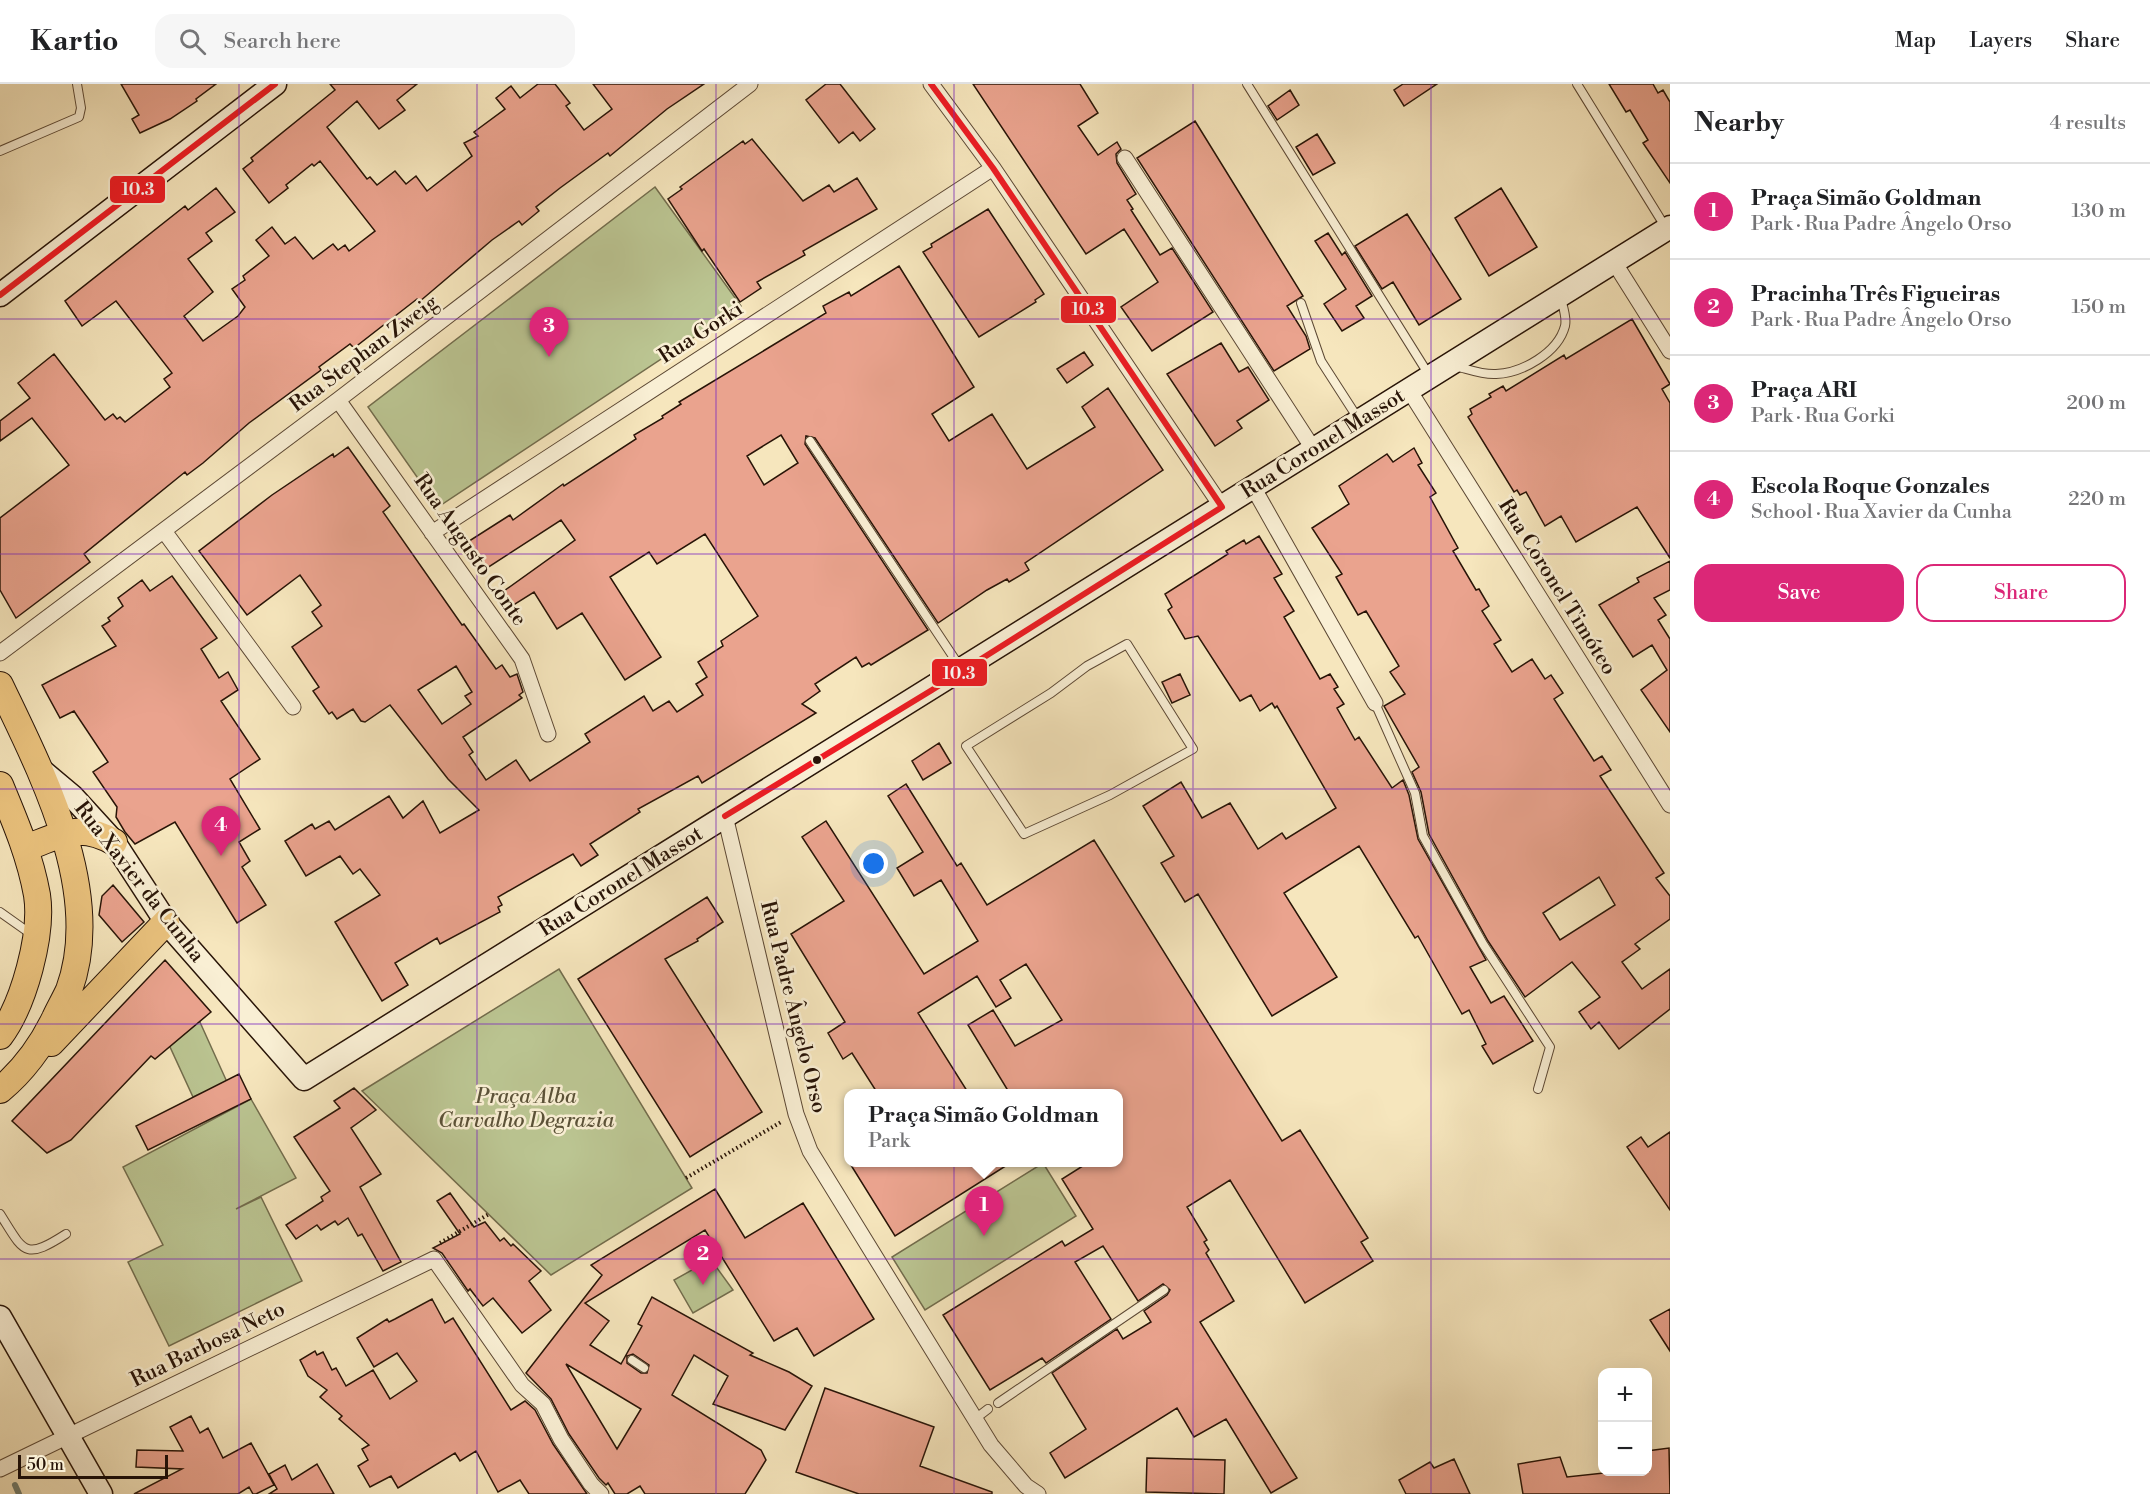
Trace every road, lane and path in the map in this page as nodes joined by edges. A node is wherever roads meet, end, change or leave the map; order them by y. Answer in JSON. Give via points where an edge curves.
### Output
{"nodes":[{"id":1,"x":77,"y":84,"type":"edge"},
{"id":2,"x":275,"y":84,"type":"edge"},
{"id":3,"x":750,"y":84,"type":"edge"},
{"id":4,"x":931,"y":84,"type":"edge"},
{"id":5,"x":1246,"y":84,"type":"edge"},
{"id":6,"x":1577,"y":84,"type":"edge"},
{"id":7,"x":0,"y":151,"type":"edge"},
{"id":8,"x":1125,"y":158,"type":"dead end"},
{"id":9,"x":993,"y":168,"type":"junction"},
{"id":10,"x":1668,"y":228,"type":"edge"},
{"id":11,"x":1614,"y":262,"type":"junction"},
{"id":12,"x":0,"y":295,"type":"edge"},
{"id":13,"x":1560,"y":296,"type":"junction"},
{"id":14,"x":1301,"y":303,"type":"dead end"},
{"id":15,"x":1670,"y":351,"type":"edge"},
{"id":16,"x":1450,"y":364,"type":"junction"},
{"id":17,"x":1430,"y":377,"type":"junction"},
{"id":18,"x":1409,"y":390,"type":"junction"},
{"id":19,"x":338,"y":400,"type":"junction"},
{"id":20,"x":1360,"y":421,"type":"junction"},
{"id":21,"x":810,"y":441,"type":"dead end"},
{"id":22,"x":1314,"y":450,"type":"junction"},
{"id":23,"x":1253,"y":487,"type":"junction"},
{"id":24,"x":1222,"y":507,"type":"junction"},
{"id":25,"x":164,"y":531,"type":"junction"},
{"id":26,"x":432,"y":533,"type":"junction"},
{"id":27,"x":0,"y":653,"type":"edge"},
{"id":28,"x":963,"y":671,"type":"junction"},
{"id":29,"x":0,"y":685,"type":"edge"},
{"id":30,"x":1375,"y":703,"type":"joint"},
{"id":31,"x":293,"y":707,"type":"dead end"},
{"id":32,"x":548,"y":734,"type":"dead end"},
{"id":33,"x":1193,"y":749,"type":"joint"},
{"id":34,"x":41,"y":770,"type":"junction"},
{"id":35,"x":0,"y":785,"type":"edge"},
{"id":36,"x":1670,"y":805,"type":"edge"},
{"id":37,"x":725,"y":816,"type":"junction"},
{"id":38,"x":65,"y":834,"type":"junction"},
{"id":39,"x":114,"y":842,"type":"junction"},
{"id":40,"x":26,"y":848,"type":"junction"},
{"id":41,"x":0,"y":912,"type":"edge"},
{"id":42,"x":166,"y":922,"type":"junction"},
{"id":43,"x":34,"y":937,"type":"junction"},
{"id":44,"x":0,"y":1036,"type":"edge"},
{"id":45,"x":23,"y":1071,"type":"junction"},
{"id":46,"x":304,"y":1079,"type":"joint"},
{"id":47,"x":1538,"y":1089,"type":"dead end"},
{"id":48,"x":0,"y":1090,"type":"edge"},
{"id":49,"x":796,"y":1114,"type":"junction"},
{"id":50,"x":686,"y":1178,"type":"dead end"},
{"id":51,"x":0,"y":1214,"type":"edge"},
{"id":52,"x":489,"y":1214,"type":"dead end"},
{"id":53,"x":66,"y":1234,"type":"dead end"},
{"id":54,"x":434,"y":1259,"type":"junction"},
{"id":55,"x":1164,"y":1290,"type":"dead end"},
{"id":56,"x":0,"y":1317,"type":"edge"},
{"id":57,"x":632,"y":1360,"type":"dead end"},
{"id":58,"x":644,"y":1368,"type":"dead end"},
{"id":59,"x":998,"y":1403,"type":"dead end"},
{"id":60,"x":988,"y":1409,"type":"dead end"},
{"id":61,"x":975,"y":1419,"type":"junction"},
{"id":62,"x":67,"y":1436,"type":"junction"},
{"id":63,"x":0,"y":1469,"type":"edge"},
{"id":64,"x":101,"y":1494,"type":"edge"},
{"id":65,"x":601,"y":1494,"type":"edge"},
{"id":66,"x":1038,"y":1494,"type":"edge"}],
"edges":[{"from":1,"to":7,"type":"lane","via":[[79,117]]},
{"from":2,"to":12,"type":"street"},
{"from":3,"to":19,"type":"street","name":"Rua Stephan Zweig"},
{"from":4,"to":9,"type":"street"},
{"from":5,"to":17,"type":"lane"},
{"from":6,"to":10,"type":"lane"},
{"from":8,"to":22,"type":"street"},
{"from":9,"to":24,"type":"street"},
{"from":9,"to":26,"type":"street","name":"Rua Gorki"},
{"from":10,"to":11,"type":"street","name":"Rua Coronel Massot"},
{"from":11,"to":13,"type":"street","name":"Rua Coronel Massot"},
{"from":11,"to":15,"type":"street"},
{"from":13,"to":16,"type":"street","name":"Rua Coronel Massot"},
{"from":13,"to":16,"type":"lane","via":[[1565,324],[1560,339],[1528,365],[1494,374]]},
{"from":14,"to":20,"type":"lane","via":[[1321,361]]},
{"from":16,"to":17,"type":"street","name":"Rua Coronel Massot"},
{"from":17,"to":18,"type":"street","name":"Rua Coronel Massot"},
{"from":18,"to":20,"type":"street","name":"Rua Coronel Massot"},
{"from":18,"to":36,"type":"street","name":"Rua Coronel Timóteo"},
{"from":19,"to":25,"type":"street","name":"Rua Stephan Zweig"},
{"from":19,"to":26,"type":"street","name":"Rua Augusto Conte"},
{"from":20,"to":22,"type":"street","name":"Rua Coronel Massot"},
{"from":21,"to":28,"type":"lane"},
{"from":22,"to":23,"type":"street","name":"Rua Coronel Massot"},
{"from":23,"to":24,"type":"street","name":"Rua Coronel Massot"},
{"from":23,"to":30,"type":"street"},
{"from":24,"to":28,"type":"street","name":"Rua Coronel Massot"},
{"from":25,"to":27,"type":"street","name":"Rua Stephan Zweig"},
{"from":25,"to":31,"type":"street"},
{"from":26,"to":32,"type":"street","name":"Rua Augusto Conte","via":[[522,659]]},
{"from":28,"to":37,"type":"street","name":"Rua Coronel Massot"},
{"from":29,"to":34,"type":"main road"},
{"from":30,"to":47,"type":"lane","via":[[1415,793],[1423,836],[1483,944],[1550,1047]]},
{"from":33,"to":33,"type":"lane","via":[[1127,645],[1087,666],[966,746],[1024,834],[1110,795]]},
{"from":34,"to":38,"type":"main road"},
{"from":34,"to":39,"type":"street","name":"Rua Xavier da Cunha","via":[[72,796]]},
{"from":35,"to":40,"type":"main road"},
{"from":37,"to":46,"type":"street","name":"Rua Coronel Massot"},
{"from":37,"to":49,"type":"street","name":"Rua Padre Ângelo Orso"},
{"from":38,"to":39,"type":"main road","via":[[87,831]]},
{"from":38,"to":40,"type":"main road"},
{"from":38,"to":45,"type":"main road","via":[[78,917],[76,958],[69,989]]},
{"from":39,"to":42,"type":"street","name":"Rua Xavier da Cunha"},
{"from":40,"to":43,"type":"main road","via":[[37,896]]},
{"from":41,"to":43,"type":"lane"},
{"from":42,"to":45,"type":"main road"},
{"from":42,"to":46,"type":"street","name":"Rua Xavier da Cunha"},
{"from":43,"to":44,"type":"main road","via":[[29,974],[18,1007]]},
{"from":45,"to":48,"type":"main road"},
{"from":49,"to":50,"type":"path"},
{"from":49,"to":61,"type":"street","name":"Rua Padre Ângelo Orso","via":[[810,1151]]},
{"from":51,"to":53,"type":"lane","via":[[20,1247],[32,1251],[43,1249]]},
{"from":52,"to":54,"type":"path","via":[[431,1248]]},
{"from":54,"to":62,"type":"street","name":"Rua Barbosa Neto"},
{"from":54,"to":65,"type":"street","via":[[522,1385],[543,1404],[567,1448]]},
{"from":55,"to":59,"type":"lane"},
{"from":56,"to":62,"type":"street"},
{"from":57,"to":58,"type":"lane"},
{"from":60,"to":61,"type":"lane"},
{"from":61,"to":66,"type":"street","name":"Rua Padre Ângelo Orso","via":[[991,1445],[1026,1486]]},
{"from":62,"to":63,"type":"street","name":"Rua Barbosa Neto"},
{"from":62,"to":64,"type":"street"}]}
